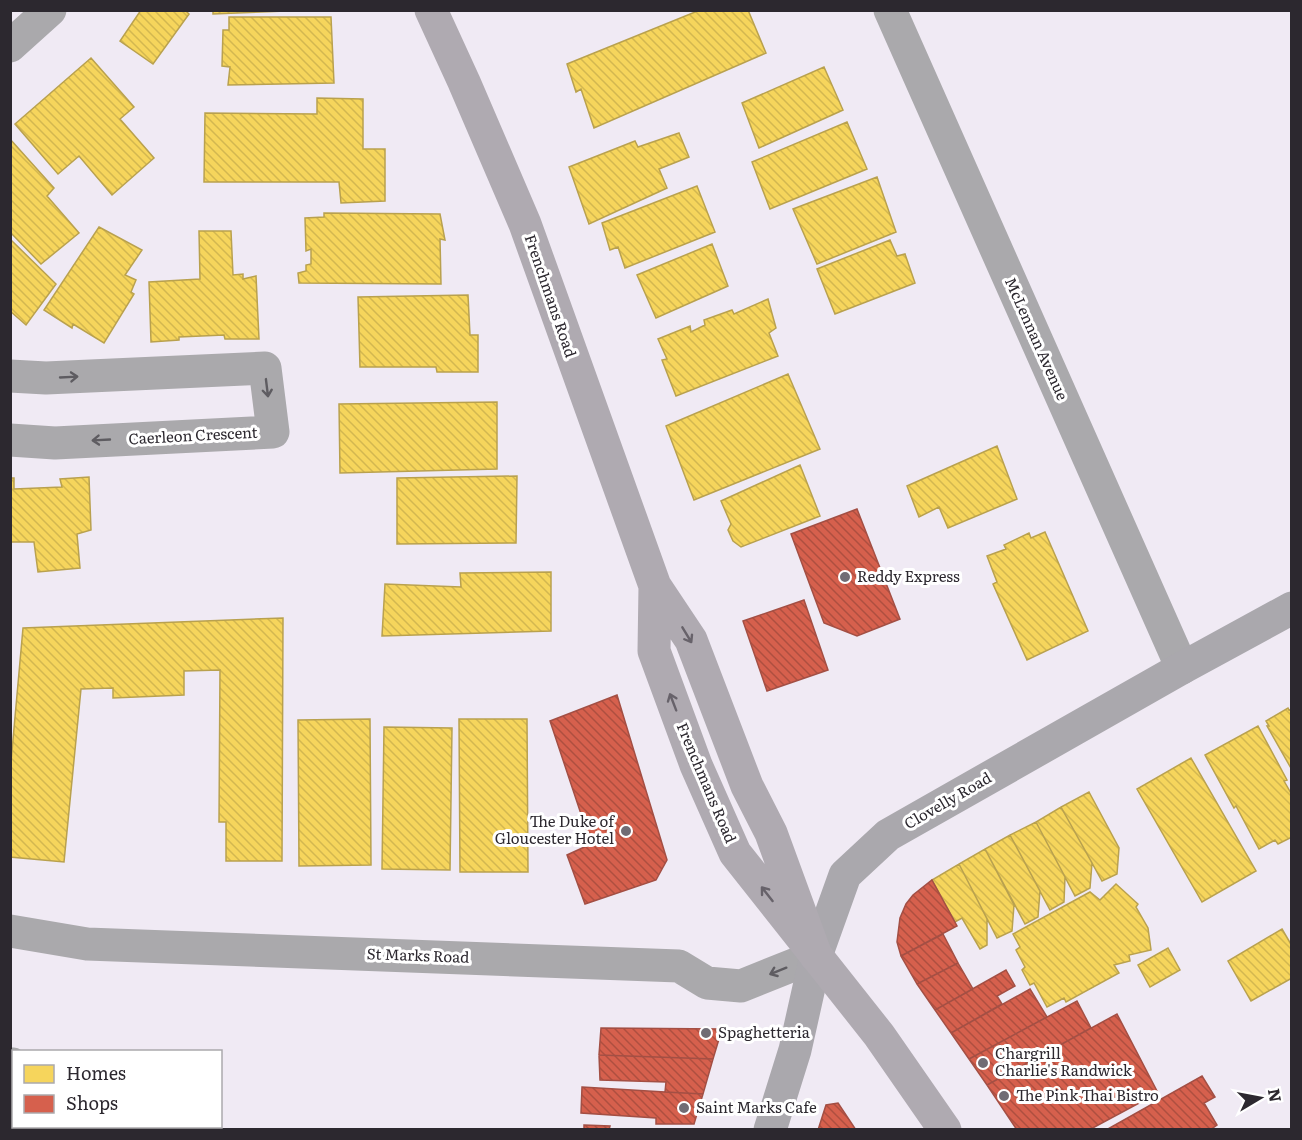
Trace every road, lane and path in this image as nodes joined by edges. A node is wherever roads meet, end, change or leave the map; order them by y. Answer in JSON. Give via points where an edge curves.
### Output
{"nodes":[{"id":1,"x":50,"y":10,"type":"edge"},
{"id":2,"x":431,"y":10,"type":"edge"},
{"id":3,"x":890,"y":10,"type":"edge"},
{"id":4,"x":10,"y":46,"type":"edge"},
{"id":5,"x":10,"y":376,"type":"edge"},
{"id":6,"x":10,"y":440,"type":"edge"},
{"id":7,"x":1292,"y":608,"type":"edge"},
{"id":8,"x":1182,"y":668,"type":"junction"},
{"id":9,"x":10,"y":931,"type":"edge"},
{"id":10,"x":816,"y":956,"type":"junction"},
{"id":11,"x":770,"y":1130,"type":"edge"},
{"id":12,"x":945,"y":1130,"type":"edge"}],
"edges":[{"from":1,"to":4,"type":"street"},
{"from":2,"to":10,"type":"main road","name":"Frenchmans Road","via":[[525,224],[655,586],[691,640],[747,786],[771,833]]},
{"from":3,"to":8,"type":"street","name":"McLennan Avenue"},
{"from":5,"to":6,"type":"street","name":"Caerleon Crescent","one_way":true,"via":[[46,378],[265,368],[273,432],[55,443]]},
{"from":7,"to":8,"type":"street","name":"Clovelly Road"},
{"from":8,"to":10,"type":"street","name":"Clovelly Road","via":[[888,835],[845,875]]},
{"from":10,"to":9,"type":"street","name":"St Marks Road","one_way":true,"via":[[741,986],[707,983],[679,966],[87,944]]},
{"from":10,"to":11,"type":"street","name":"Clovelly Road","via":[[795,1050]]},
{"from":10,"to":12,"type":"main road","name":"Frenchmans Road","via":[[879,1035]]}]}
